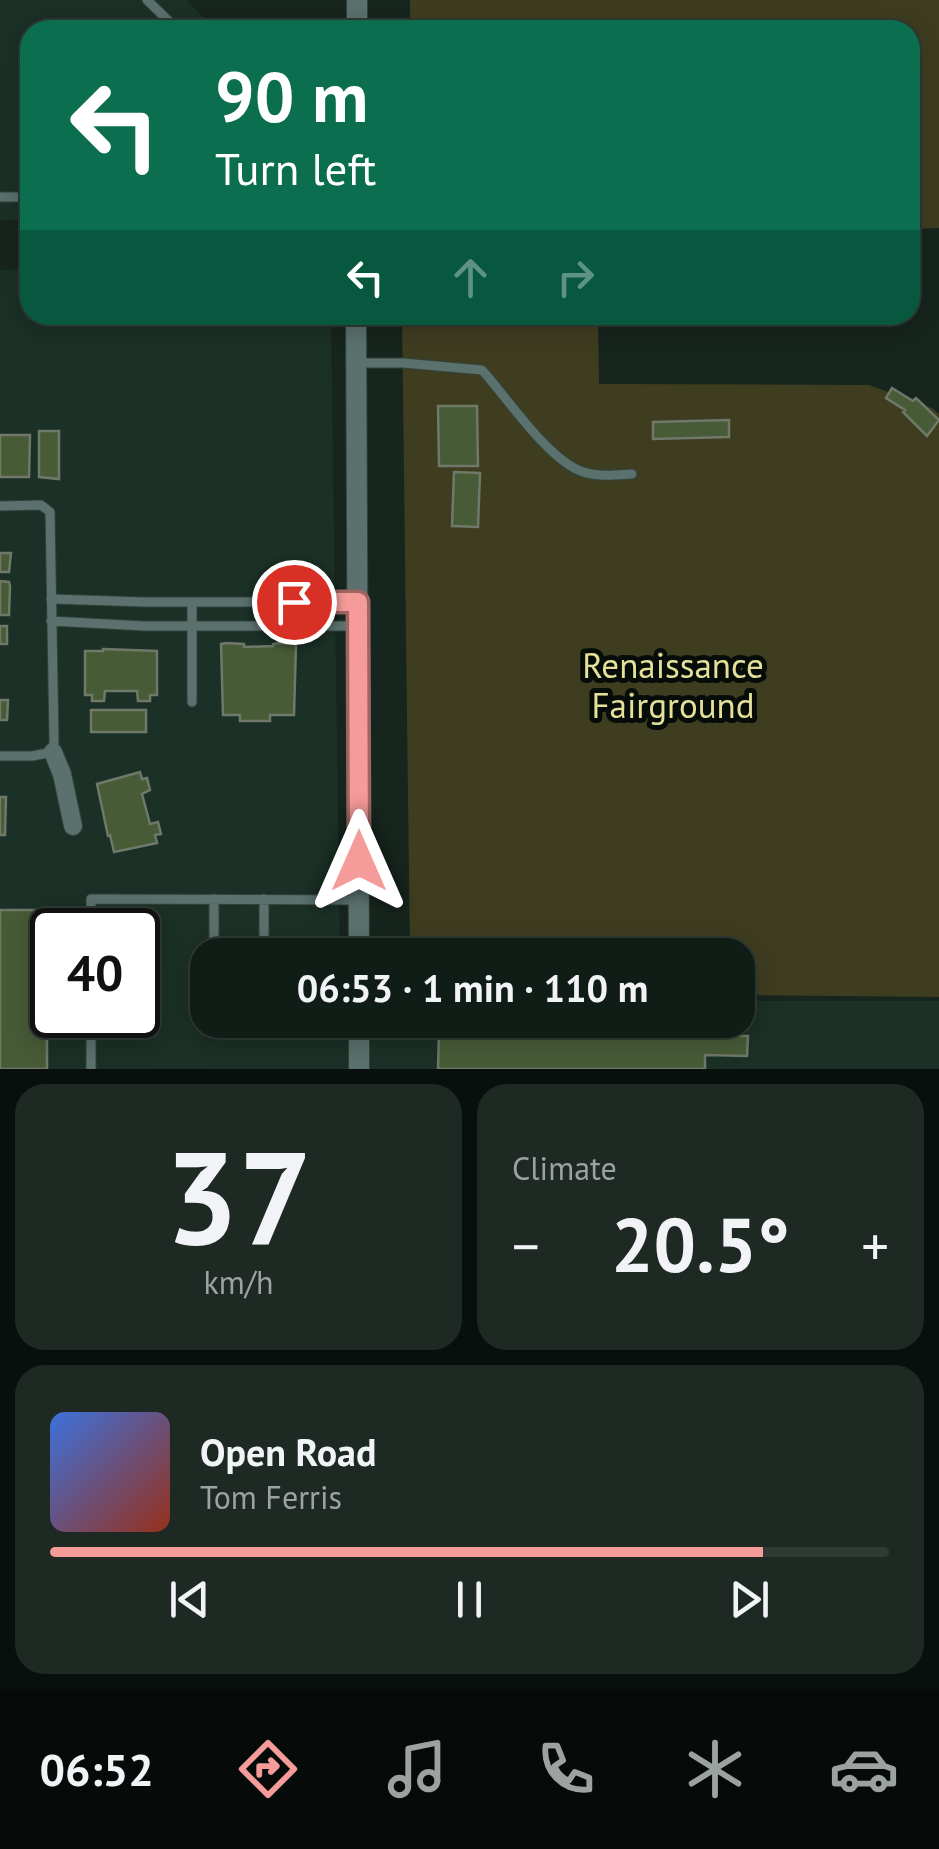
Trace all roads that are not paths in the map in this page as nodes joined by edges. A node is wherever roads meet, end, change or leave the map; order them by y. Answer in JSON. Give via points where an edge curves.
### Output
{"nodes":[{"id":1,"x":147,"y":0,"type":"edge"},
{"id":2,"x":168,"y":20,"type":"edge"},
{"id":3,"x":356,"y":325,"type":"edge"},
{"id":4,"x":356,"y":363,"type":"junction"},
{"id":5,"x":632,"y":474,"type":"dead end"},
{"id":6,"x":0,"y":506,"type":"edge"},
{"id":7,"x":51,"y":599,"type":"junction"},
{"id":8,"x":358,"y":602,"type":"junction"},
{"id":9,"x":192,"y":603,"type":"junction"},
{"id":10,"x":51,"y":622,"type":"junction"},
{"id":11,"x":192,"y":626,"type":"junction"},
{"id":12,"x":358,"y":626,"type":"junction"},
{"id":13,"x":192,"y":702,"type":"dead end"},
{"id":14,"x":53,"y":752,"type":"junction"},
{"id":15,"x":0,"y":756,"type":"edge"},
{"id":16,"x":73,"y":826,"type":"dead end"},
{"id":17,"x":214,"y":900,"type":"junction"},
{"id":18,"x":264,"y":900,"type":"junction"},
{"id":19,"x":360,"y":900,"type":"junction"},
{"id":20,"x":91,"y":908,"type":"edge"},
{"id":21,"x":214,"y":938,"type":"edge"},
{"id":22,"x":264,"y":938,"type":"edge"},
{"id":23,"x":360,"y":938,"type":"edge"},
{"id":24,"x":91,"y":1038,"type":"edge"},
{"id":25,"x":360,"y":1038,"type":"edge"},
{"id":26,"x":91,"y":1069,"type":"edge"},
{"id":27,"x":360,"y":1069,"type":"edge"}],
"edges":[{"from":1,"to":2,"type":"lane"},
{"from":3,"to":4,"type":"street"},
{"from":4,"to":5,"type":"lane","via":[[482,370],[543,442],[576,469]]},
{"from":4,"to":8,"type":"street"},
{"from":6,"to":7,"type":"lane","via":[[42,505],[50,512]]},
{"from":7,"to":9,"type":"lane"},
{"from":7,"to":10,"type":"lane"},
{"from":8,"to":9,"type":"lane"},
{"from":8,"to":12,"type":"street"},
{"from":9,"to":11,"type":"lane"},
{"from":10,"to":11,"type":"lane"},
{"from":10,"to":14,"type":"lane"},
{"from":11,"to":12,"type":"lane"},
{"from":11,"to":13,"type":"lane"},
{"from":12,"to":19,"type":"street"},
{"from":14,"to":15,"type":"lane"},
{"from":14,"to":16,"type":"street"},
{"from":17,"to":18,"type":"lane"},
{"from":17,"to":20,"type":"lane","via":[[91,899]]},
{"from":17,"to":21,"type":"lane"},
{"from":18,"to":19,"type":"lane"},
{"from":18,"to":22,"type":"lane"},
{"from":19,"to":23,"type":"street"},
{"from":24,"to":26,"type":"lane"},
{"from":25,"to":27,"type":"street"}]}
